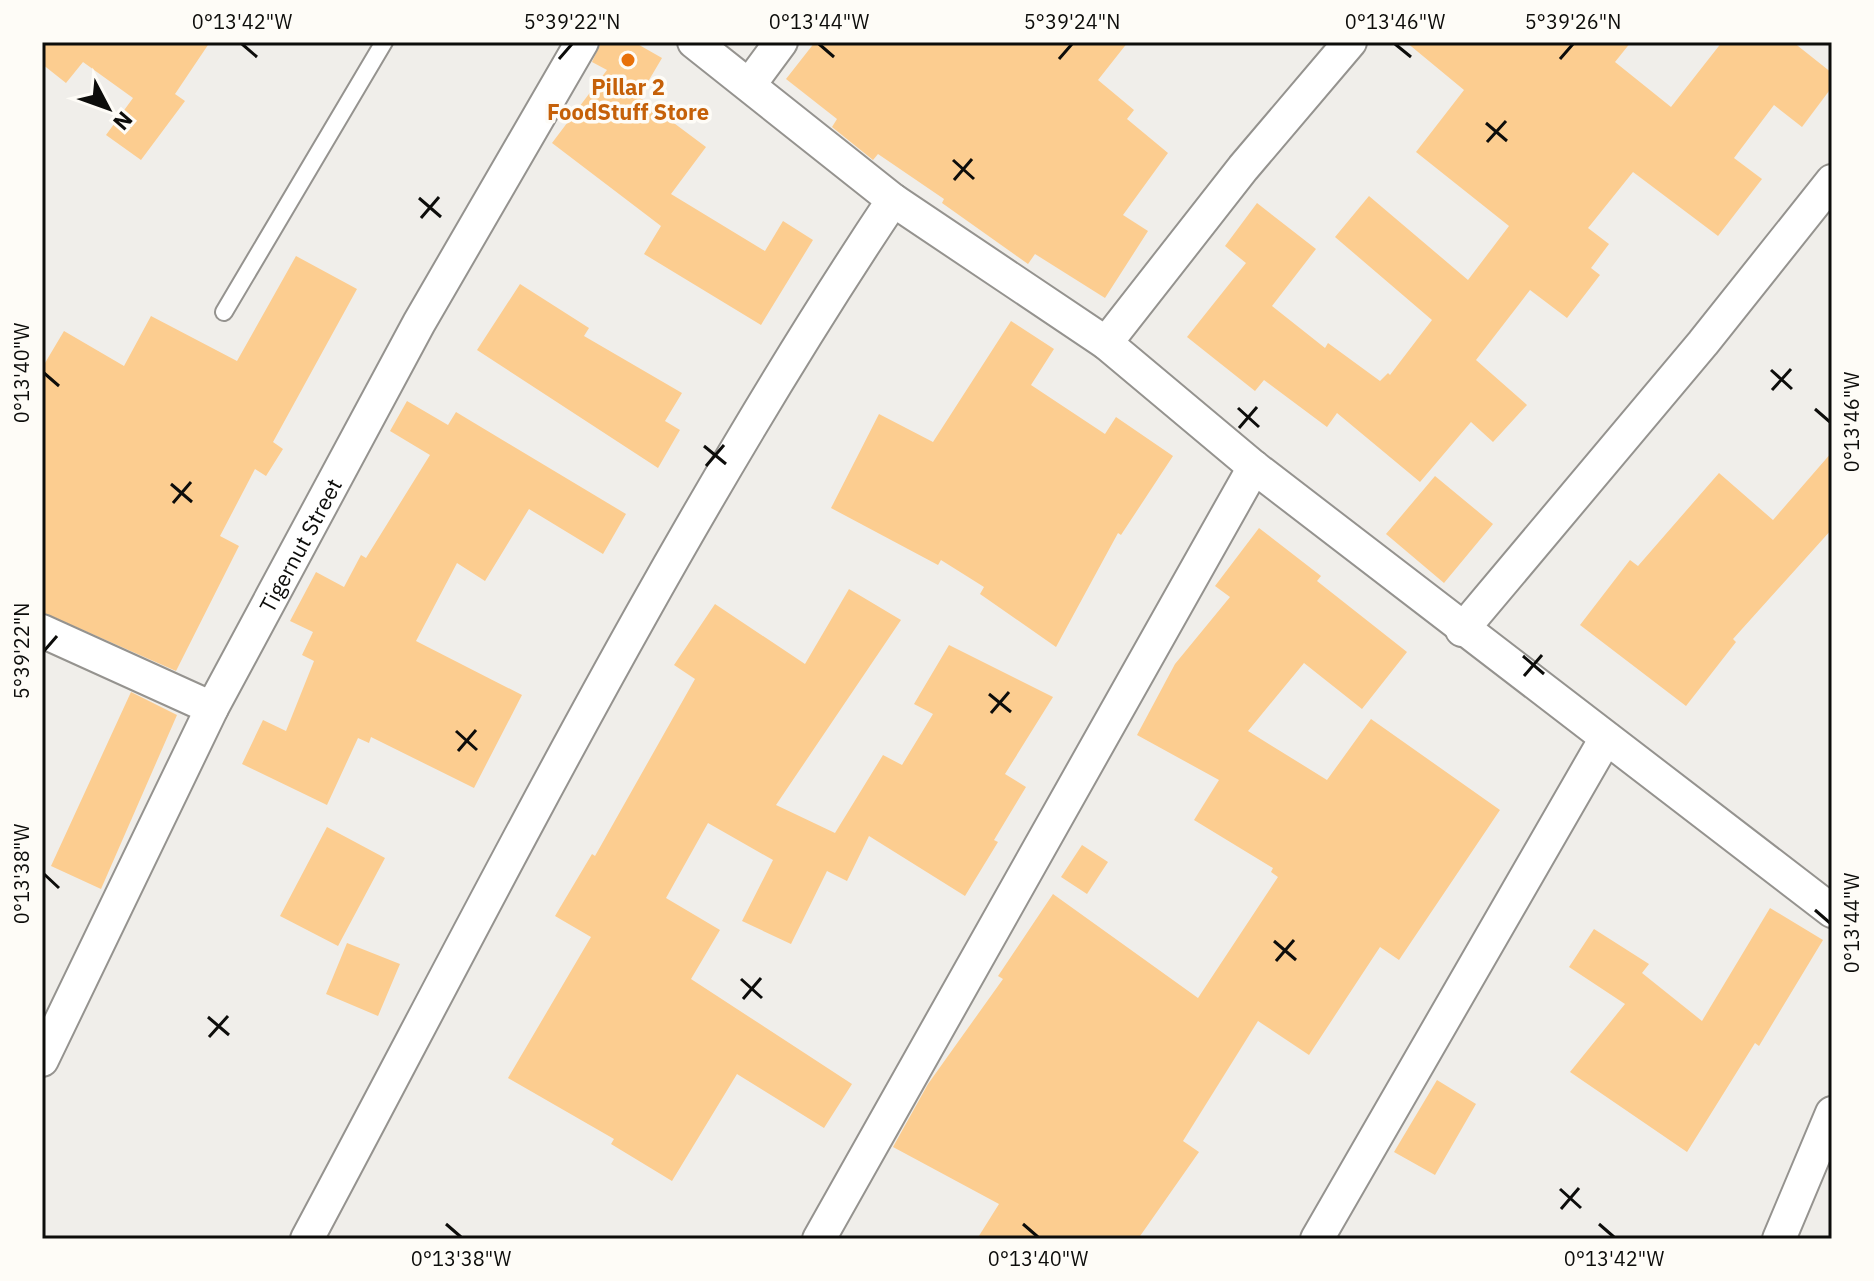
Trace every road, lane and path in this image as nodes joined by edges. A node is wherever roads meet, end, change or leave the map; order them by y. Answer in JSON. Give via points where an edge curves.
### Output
{"nodes":[{"id":1,"x":384,"y":42,"type":"edge"},
{"id":2,"x":582,"y":42,"type":"edge"},
{"id":3,"x":694,"y":42,"type":"edge"},
{"id":4,"x":781,"y":42,"type":"edge"},
{"id":5,"x":1350,"y":42,"type":"edge"},
{"id":6,"x":750,"y":84,"type":"junction"},
{"id":7,"x":1832,"y":181,"type":"edge"},
{"id":8,"x":893,"y":200,"type":"junction"},
{"id":9,"x":224,"y":312,"type":"dead end"},
{"id":10,"x":1106,"y":343,"type":"junction"},
{"id":11,"x":1254,"y":467,"type":"junction"},
{"id":12,"x":1462,"y":630,"type":"junction"},
{"id":13,"x":42,"y":631,"type":"edge"},
{"id":14,"x":212,"y":708,"type":"junction"},
{"id":15,"x":1606,"y":738,"type":"junction"},
{"id":16,"x":1832,"y":911,"type":"edge"},
{"id":17,"x":42,"y":1060,"type":"edge"},
{"id":18,"x":1832,"y":1113,"type":"edge"},
{"id":19,"x":307,"y":1239,"type":"edge"},
{"id":20,"x":819,"y":1239,"type":"edge"},
{"id":21,"x":1317,"y":1239,"type":"edge"},
{"id":22,"x":1779,"y":1239,"type":"edge"}],
"edges":[{"from":1,"to":9,"type":"lane"},
{"from":2,"to":14,"type":"street","name":"Tigernut Street","via":[[419,323]]},
{"from":3,"to":6,"type":"street"},
{"from":4,"to":6,"type":"street"},
{"from":5,"to":10,"type":"street"},
{"from":6,"to":8,"type":"street"},
{"from":7,"to":12,"type":"street"},
{"from":8,"to":10,"type":"street"},
{"from":8,"to":19,"type":"street","via":[[812,321],[621,651]]},
{"from":10,"to":11,"type":"street"},
{"from":11,"to":12,"type":"street"},
{"from":11,"to":20,"type":"street"},
{"from":12,"to":15,"type":"street"},
{"from":13,"to":14,"type":"street"},
{"from":14,"to":17,"type":"street","name":"Tigernut Street"},
{"from":15,"to":16,"type":"street"},
{"from":15,"to":21,"type":"street"},
{"from":18,"to":22,"type":"street"}]}
